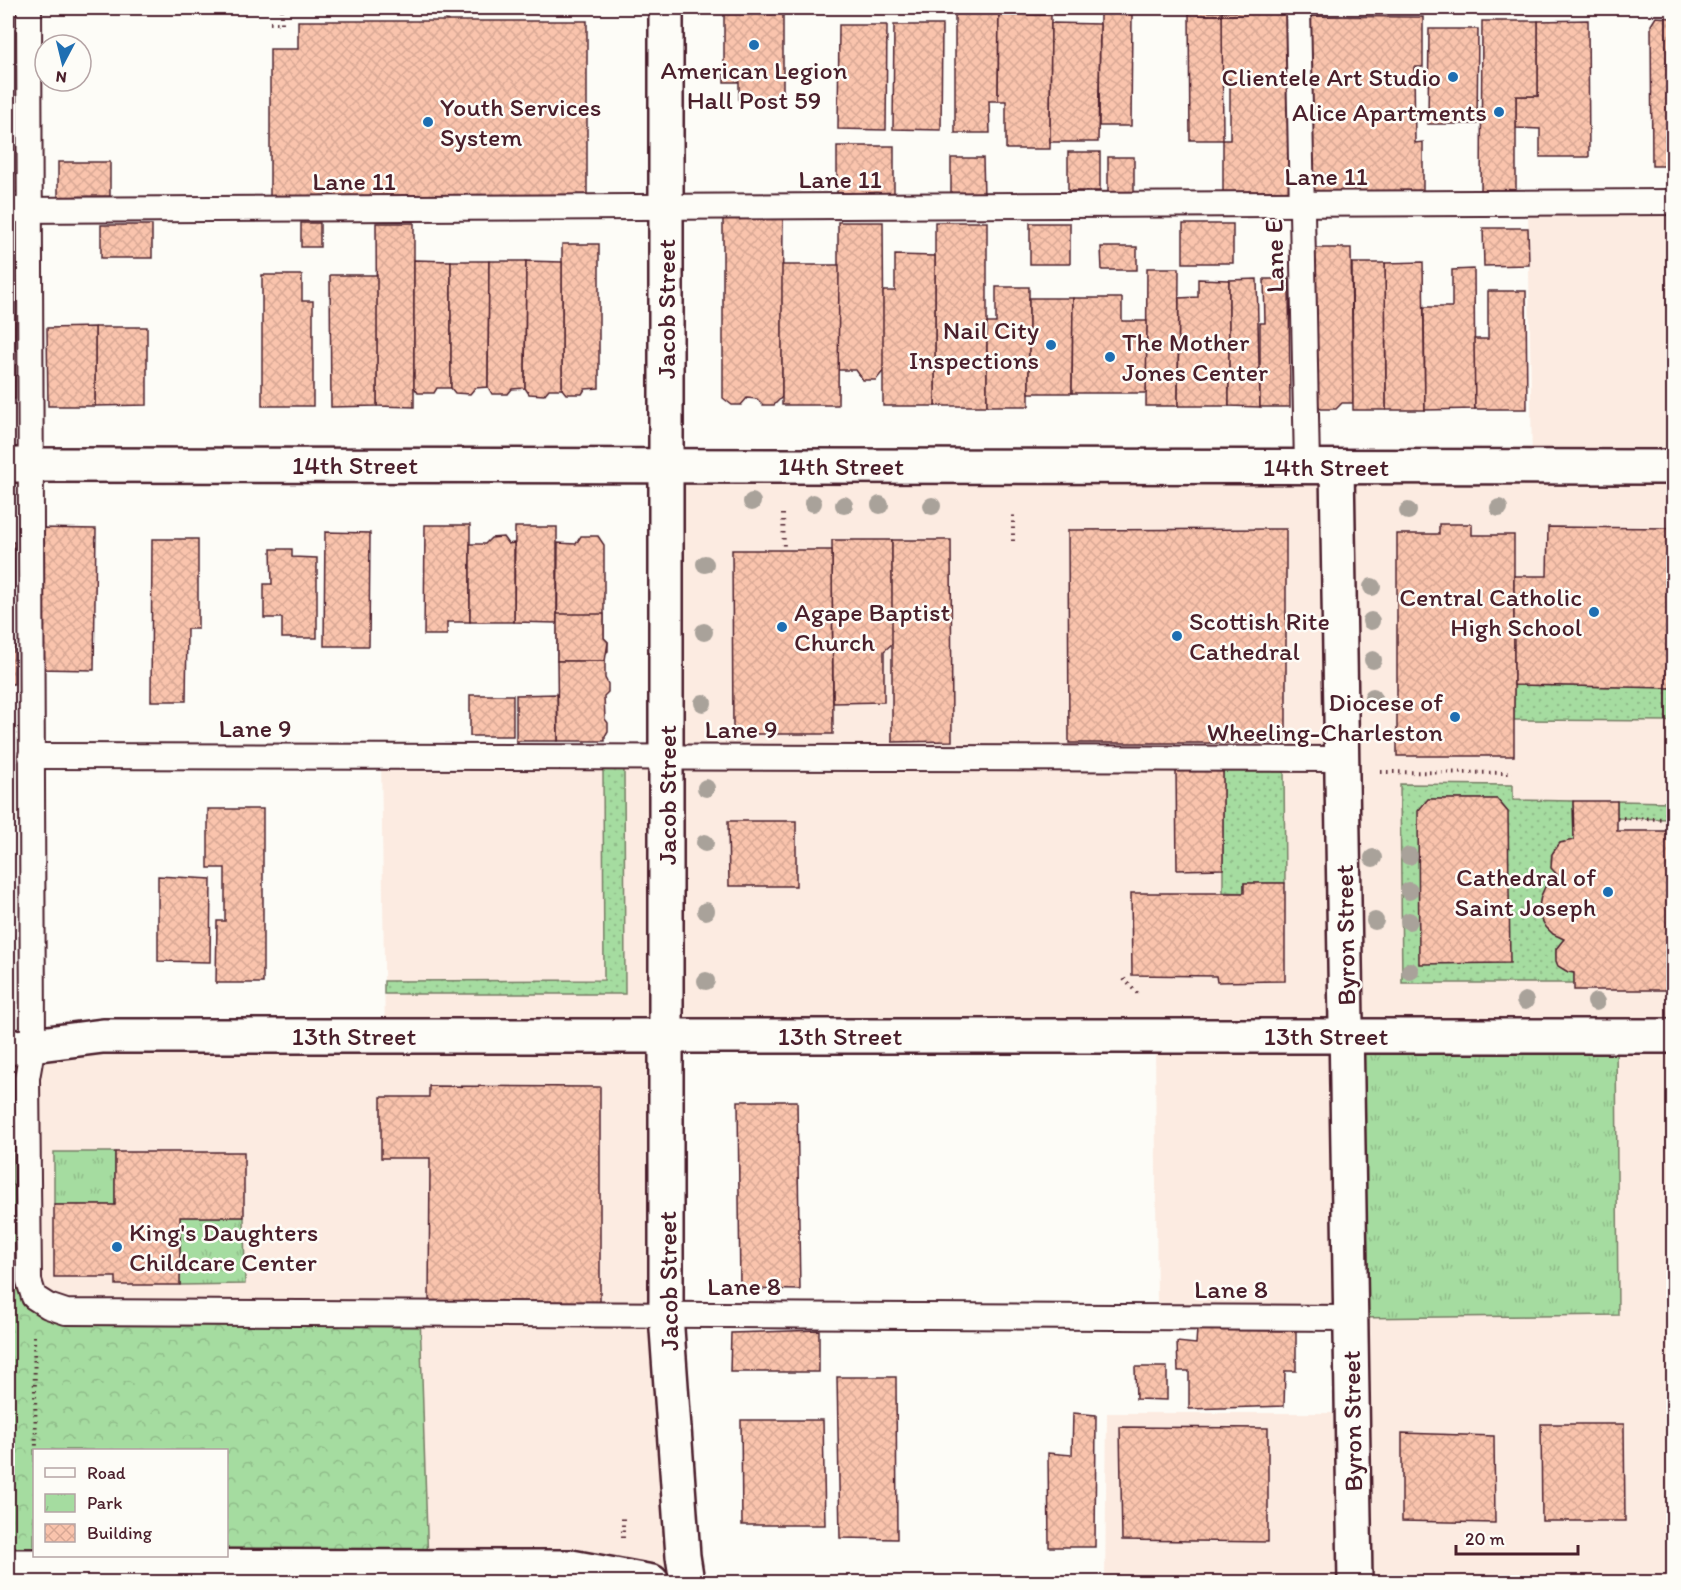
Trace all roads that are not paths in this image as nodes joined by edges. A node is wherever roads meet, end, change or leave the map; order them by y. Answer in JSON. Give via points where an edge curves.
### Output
{"nodes":[{"id":1,"x":29,"y":8,"type":"edge"},
{"id":2,"x":666,"y":8,"type":"edge"},
{"id":3,"x":1298,"y":8,"type":"edge"},
{"id":4,"x":1674,"y":202,"type":"edge"},
{"id":5,"x":1301,"y":205,"type":"junction"},
{"id":6,"x":666,"y":208,"type":"junction"},
{"id":7,"x":18,"y":210,"type":"edge"},
{"id":8,"x":19,"y":465,"type":"edge"},
{"id":9,"x":666,"y":466,"type":"junction"},
{"id":10,"x":1322,"y":467,"type":"junction"},
{"id":11,"x":1674,"y":467,"type":"edge"},
{"id":12,"x":31,"y":756,"type":"junction"},
{"id":13,"x":667,"y":758,"type":"junction"},
{"id":14,"x":1342,"y":759,"type":"junction"},
{"id":15,"x":667,"y":1036,"type":"junction"},
{"id":16,"x":1346,"y":1036,"type":"junction"},
{"id":17,"x":1674,"y":1036,"type":"edge"},
{"id":18,"x":20,"y":1046,"type":"edge"},
{"id":19,"x":666,"y":1315,"type":"junction"},
{"id":20,"x":1351,"y":1318,"type":"junction"},
{"id":21,"x":8,"y":1566,"type":"edge"},
{"id":22,"x":652,"y":1582,"type":"edge"},
{"id":23,"x":687,"y":1582,"type":"edge"},
{"id":24,"x":1355,"y":1582,"type":"edge"}],
"edges":[{"from":1,"to":7,"type":"lane"},
{"from":2,"to":6,"type":"street","name":"Jacob Street"},
{"from":3,"to":5,"type":"lane","name":"Lane E"},
{"from":4,"to":5,"type":"lane","name":"Lane 11"},
{"from":5,"to":6,"type":"lane","name":"Lane 11"},
{"from":5,"to":10,"type":"lane","name":"Lane E"},
{"from":6,"to":7,"type":"lane","name":"Lane 11"},
{"from":6,"to":9,"type":"street","name":"Jacob Street"},
{"from":7,"to":8,"type":"lane"},
{"from":8,"to":9,"type":"street","name":"14th Street"},
{"from":8,"to":12,"type":"lane"},
{"from":9,"to":10,"type":"street","name":"14th Street"},
{"from":9,"to":13,"type":"street","name":"Jacob Street"},
{"from":10,"to":11,"type":"street","name":"14th Street"},
{"from":10,"to":14,"type":"street","name":"Byron Street"},
{"from":12,"to":13,"type":"lane","name":"Lane 9"},
{"from":12,"to":18,"type":"lane"},
{"from":13,"to":14,"type":"lane","name":"Lane 9"},
{"from":13,"to":15,"type":"street","name":"Jacob Street"},
{"from":14,"to":16,"type":"street","name":"Byron Street"},
{"from":15,"to":16,"type":"street","name":"13th Street"},
{"from":15,"to":18,"type":"street","name":"13th Street","via":[[103,1036]]},
{"from":15,"to":19,"type":"street","name":"Jacob Street"},
{"from":16,"to":17,"type":"street","name":"13th Street"},
{"from":16,"to":20,"type":"street","name":"Byron Street"},
{"from":18,"to":19,"type":"lane","name":"Lane 8","via":[[27,1078],[29,1281],[34,1297],[48,1306],[66,1312]]},
{"from":19,"to":20,"type":"lane","name":"Lane 8"},
{"from":19,"to":23,"type":"street","name":"Jacob Street"},
{"from":20,"to":24,"type":"street","name":"Byron Street"},
{"from":21,"to":22,"type":"street","via":[[571,1567]]}]}
